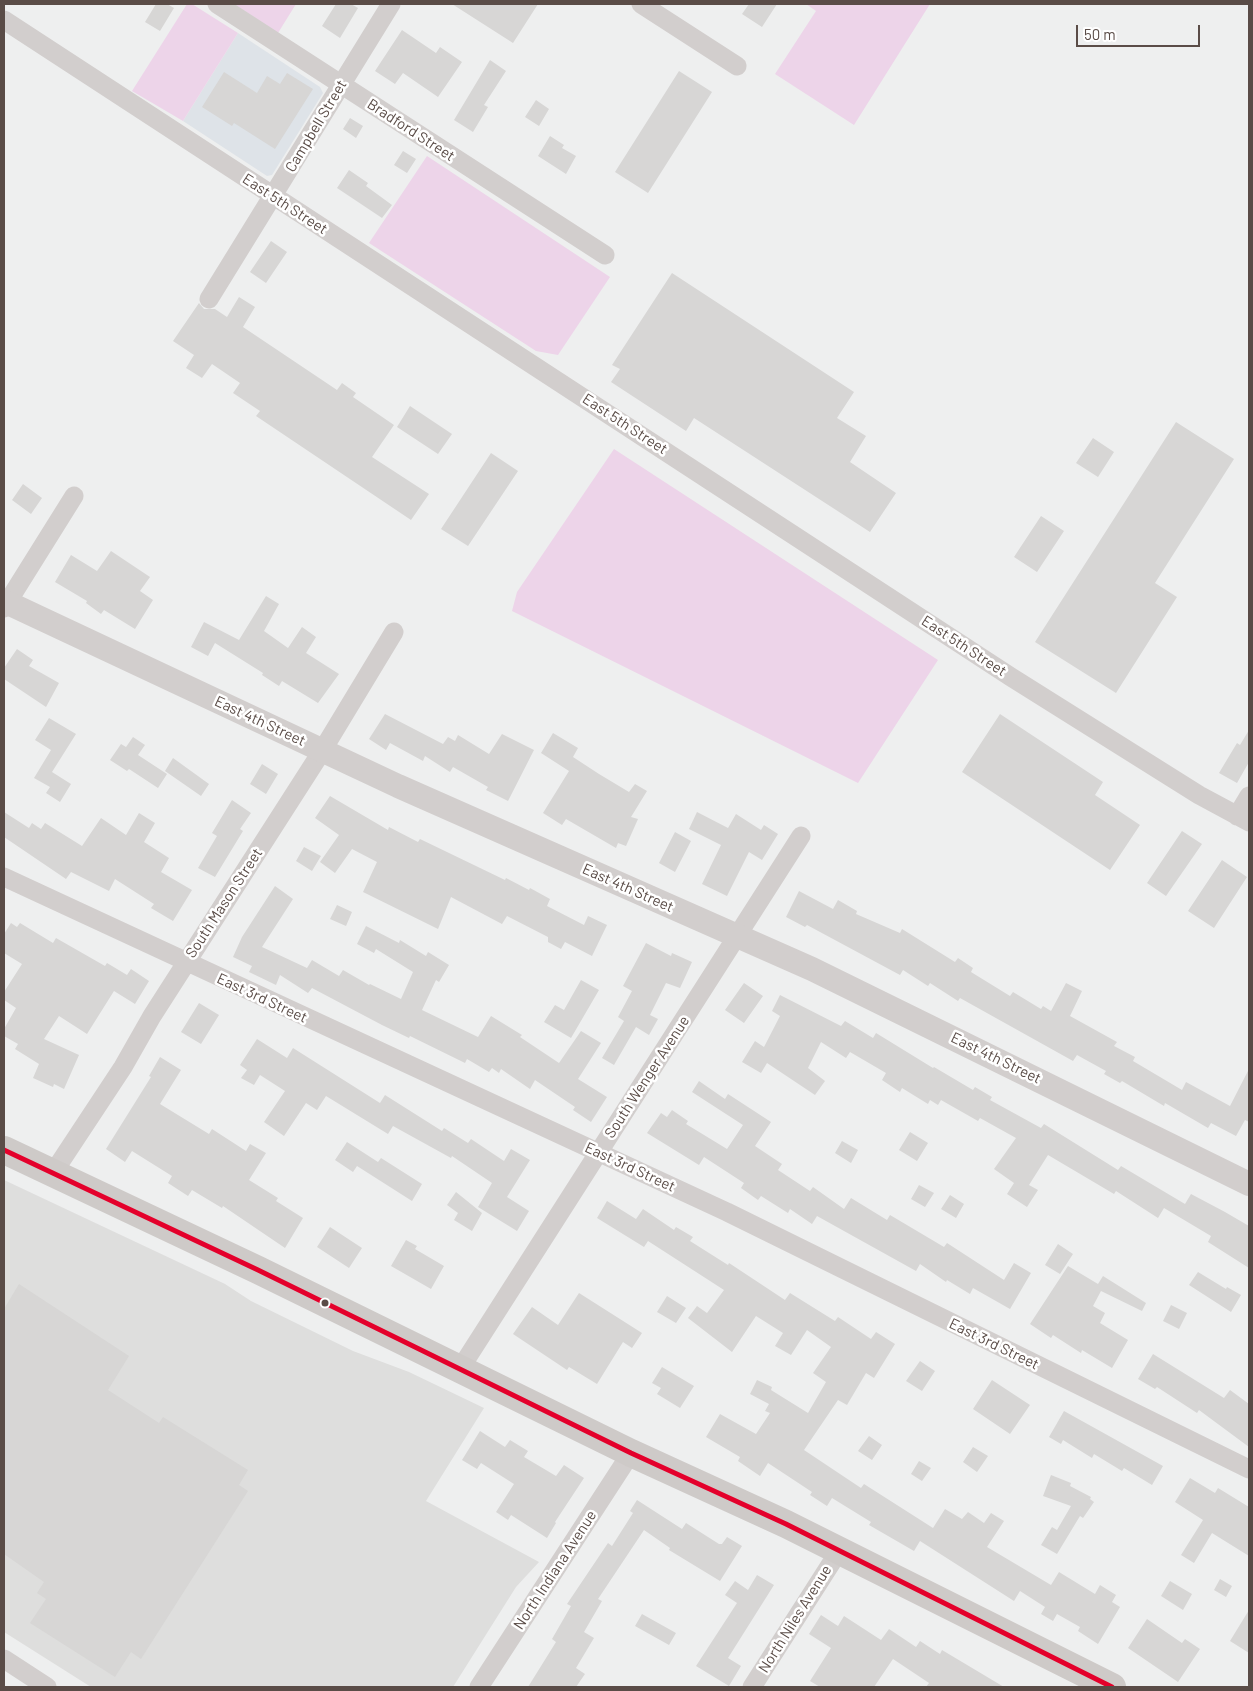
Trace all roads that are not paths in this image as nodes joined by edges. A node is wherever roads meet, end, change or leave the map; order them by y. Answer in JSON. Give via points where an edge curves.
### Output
{"nodes":[{"id":1,"x":217,"y":4,"type":"edge"},
{"id":2,"x":391,"y":4,"type":"edge"},
{"id":3,"x":641,"y":4,"type":"edge"},
{"id":4,"x":4,"y":20,"type":"edge"},
{"id":5,"x":737,"y":66,"type":"dead end"},
{"id":6,"x":341,"y":84,"type":"junction"},
{"id":7,"x":274,"y":196,"type":"junction"},
{"id":8,"x":605,"y":255,"type":"dead end"},
{"id":9,"x":209,"y":299,"type":"dead end"},
{"id":10,"x":74,"y":496,"type":"dead end"},
{"id":11,"x":5,"y":604,"type":"edge"},
{"id":12,"x":394,"y":632,"type":"dead end"},
{"id":13,"x":322,"y":751,"type":"junction"},
{"id":14,"x":1249,"y":796,"type":"edge"},
{"id":15,"x":1243,"y":819,"type":"edge"},
{"id":16,"x":801,"y":836,"type":"dead end"},
{"id":17,"x":4,"y":877,"type":"edge"},
{"id":18,"x":737,"y":936,"type":"junction"},
{"id":19,"x":186,"y":963,"type":"junction"},
{"id":20,"x":4,"y":1150,"type":"edge"},
{"id":21,"x":599,"y":1153,"type":"junction"},
{"id":22,"x":53,"y":1173,"type":"junction"},
{"id":23,"x":1249,"y":1184,"type":"edge"},
{"id":24,"x":460,"y":1369,"type":"junction"},
{"id":25,"x":632,"y":1453,"type":"junction"},
{"id":26,"x":1249,"y":1469,"type":"edge"},
{"id":27,"x":839,"y":1551,"type":"junction"},
{"id":28,"x":4,"y":1659,"type":"edge"},
{"id":29,"x":47,"y":1687,"type":"edge"},
{"id":30,"x":479,"y":1687,"type":"edge"},
{"id":31,"x":752,"y":1687,"type":"edge"},
{"id":32,"x":1112,"y":1687,"type":"edge"}],
"edges":[{"from":1,"to":6,"type":"street","name":"Bradford Street"},
{"from":2,"to":6,"type":"street","name":"Campbell Street"},
{"from":3,"to":5,"type":"street"},
{"from":4,"to":7,"type":"street","name":"East 5th Street"},
{"from":6,"to":7,"type":"street","name":"Campbell Street"},
{"from":6,"to":8,"type":"street","name":"Bradford Street"},
{"from":7,"to":9,"type":"street","name":"Campbell Street"},
{"from":7,"to":15,"type":"street","name":"East 5th Street","via":[[1011,677]]},
{"from":10,"to":11,"type":"street"},
{"from":11,"to":13,"type":"street","name":"East 4th Street"},
{"from":12,"to":13,"type":"street","name":"South Mason Street"},
{"from":13,"to":18,"type":"street","name":"East 4th Street"},
{"from":13,"to":19,"type":"street","name":"South Mason Street"},
{"from":14,"to":15,"type":"street"},
{"from":16,"to":18,"type":"street","name":"South Wenger Avenue"},
{"from":17,"to":19,"type":"street","name":"East 3rd Street"},
{"from":18,"to":21,"type":"street","name":"South Wenger Avenue"},
{"from":18,"to":23,"type":"street","name":"East 4th Street","via":[[946,1033]]},
{"from":19,"to":21,"type":"street","name":"East 3rd Street"},
{"from":19,"to":22,"type":"street","name":"South Mason Street"},
{"from":20,"to":22,"type":"main road"},
{"from":21,"to":24,"type":"street","name":"South Wenger Avenue"},
{"from":21,"to":26,"type":"street","name":"East 3rd Street","via":[[727,1212]]},
{"from":22,"to":24,"type":"main road"},
{"from":24,"to":25,"type":"main road"},
{"from":25,"to":27,"type":"main road"},
{"from":25,"to":30,"type":"street","name":"North Indiana Avenue"},
{"from":27,"to":31,"type":"street","name":"North Niles Avenue"},
{"from":27,"to":32,"type":"main road"},
{"from":28,"to":29,"type":"street"}]}
